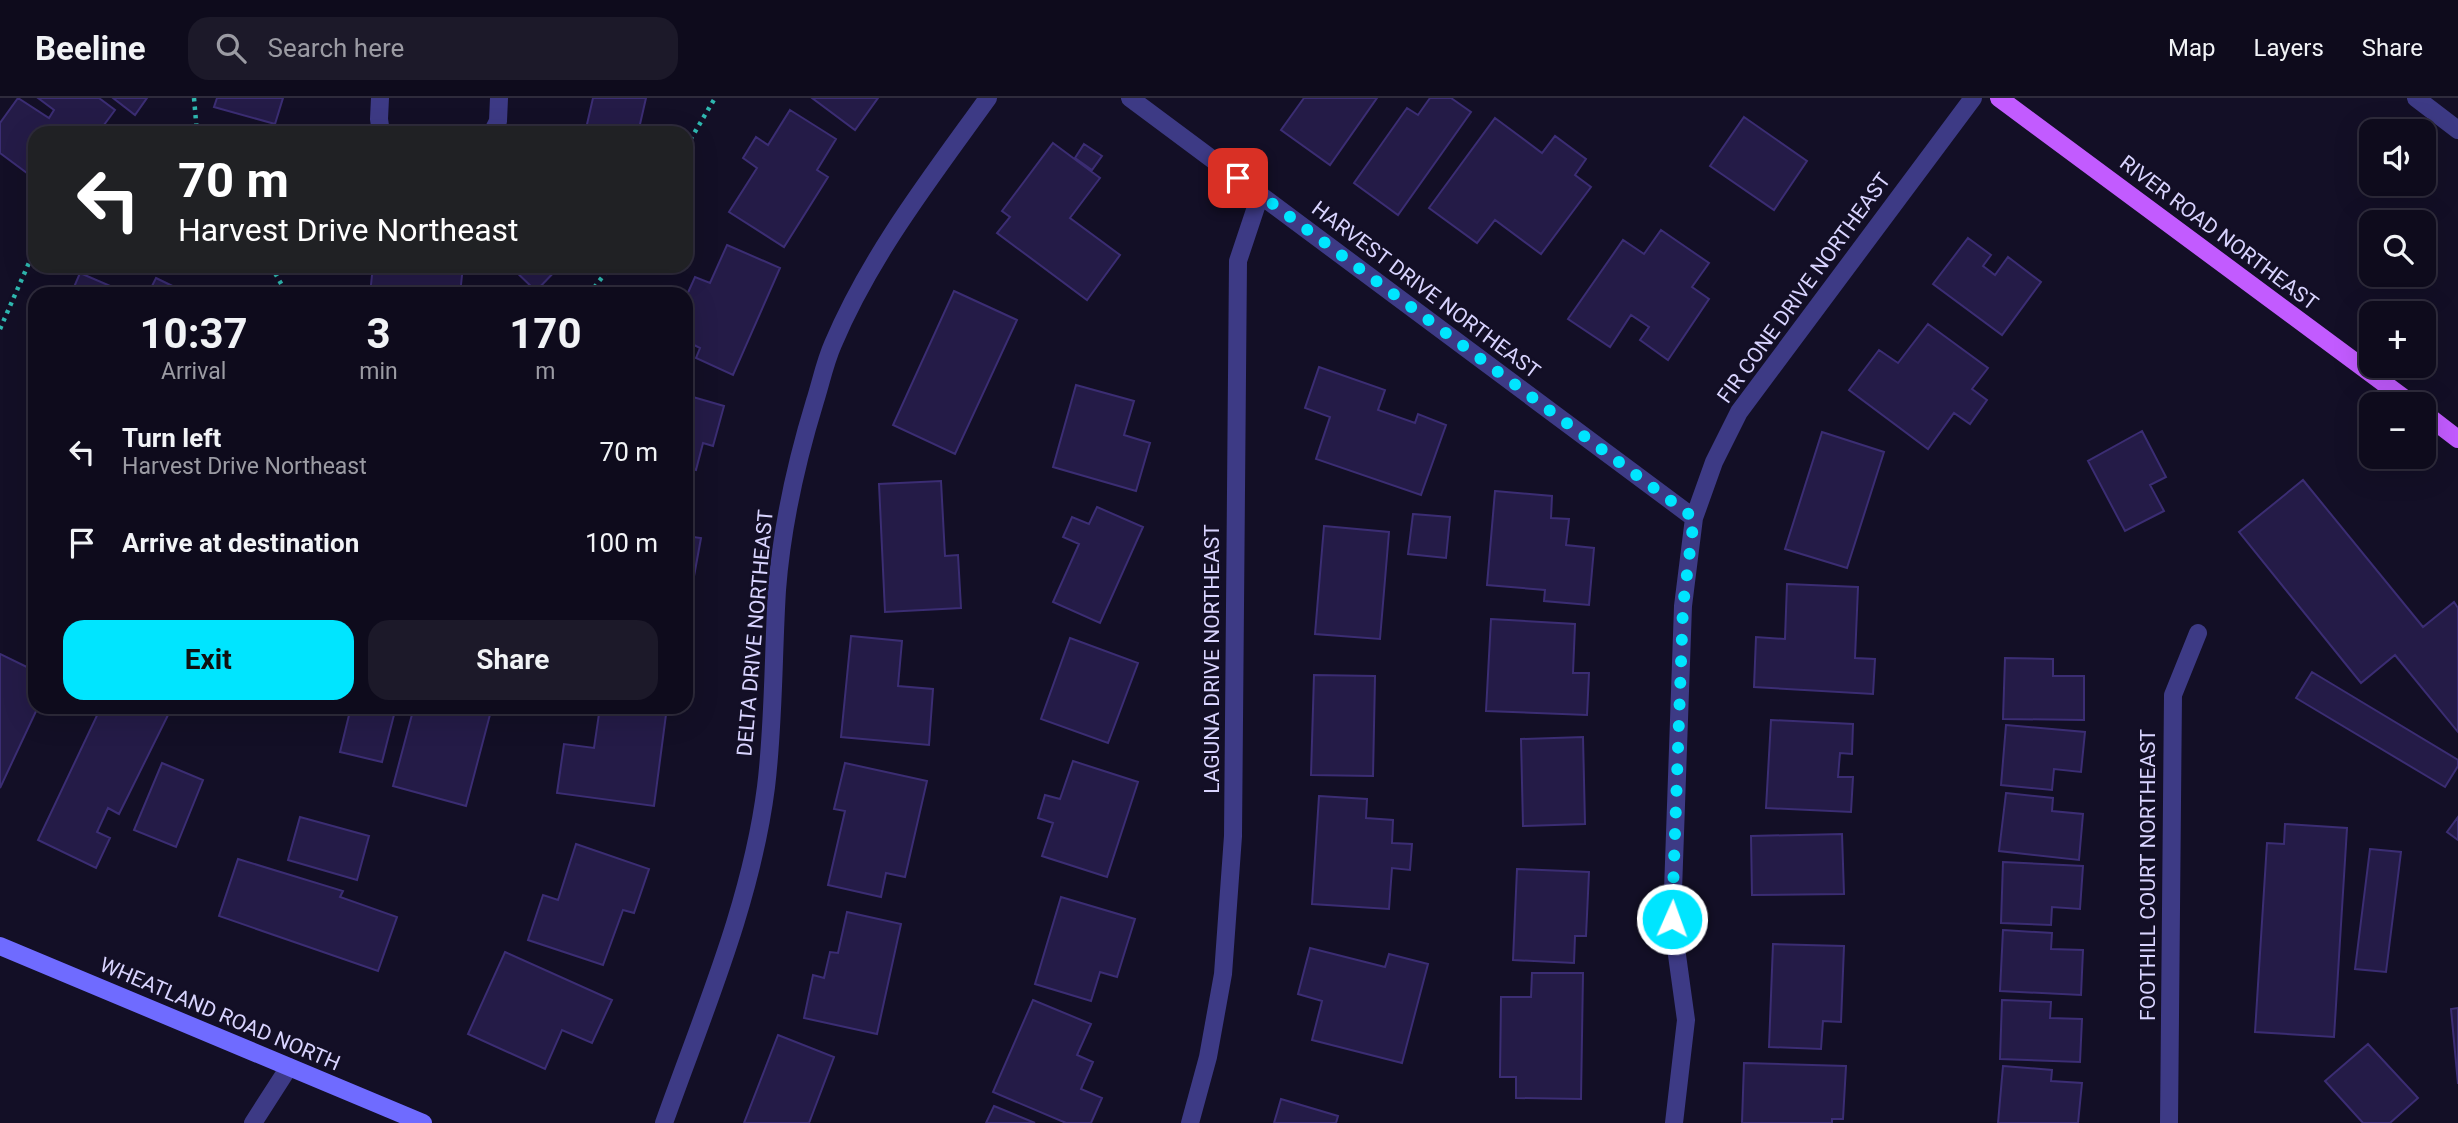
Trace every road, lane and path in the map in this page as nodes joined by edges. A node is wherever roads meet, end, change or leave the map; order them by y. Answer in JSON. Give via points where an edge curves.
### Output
{"nodes":[{"id":1,"x":194,"y":98,"type":"edge"},
{"id":2,"x":380,"y":98,"type":"edge"},
{"id":3,"x":499,"y":98,"type":"edge"},
{"id":4,"x":715,"y":98,"type":"edge"},
{"id":5,"x":988,"y":98,"type":"edge"},
{"id":6,"x":1130,"y":98,"type":"edge"},
{"id":7,"x":1973,"y":98,"type":"edge"},
{"id":8,"x":1999,"y":98,"type":"edge"},
{"id":9,"x":2416,"y":98,"type":"edge"},
{"id":10,"x":196,"y":126,"type":"edge"},
{"id":11,"x":380,"y":126,"type":"edge"},
{"id":12,"x":496,"y":126,"type":"edge"},
{"id":13,"x":2458,"y":130,"type":"edge"},
{"id":14,"x":693,"y":135,"type":"edge"},
{"id":15,"x":1260,"y":195,"type":"junction"},
{"id":16,"x":28,"y":264,"type":"edge"},
{"id":17,"x":606,"y":273,"type":"edge"},
{"id":18,"x":594,"y":287,"type":"edge"},
{"id":19,"x":0,"y":329,"type":"edge"},
{"id":20,"x":2396,"y":392,"type":"edge"},
{"id":21,"x":2436,"y":422,"type":"edge"},
{"id":22,"x":2458,"y":439,"type":"edge"},
{"id":23,"x":1694,"y":518,"type":"junction"},
{"id":24,"x":2198,"y":633,"type":"dead end"},
{"id":25,"x":0,"y":946,"type":"edge"},
{"id":26,"x":289,"y":1067,"type":"junction"},
{"id":27,"x":253,"y":1123,"type":"edge"},
{"id":28,"x":423,"y":1123,"type":"edge"},
{"id":29,"x":664,"y":1123,"type":"edge"},
{"id":30,"x":1190,"y":1123,"type":"edge"},
{"id":31,"x":1674,"y":1123,"type":"edge"},
{"id":32,"x":2169,"y":1123,"type":"edge"}],
"edges":[{"from":1,"to":10,"type":"path"},
{"from":2,"to":11,"type":"street"},
{"from":3,"to":12,"type":"street"},
{"from":4,"to":14,"type":"path"},
{"from":5,"to":29,"type":"street","name":"DELTA DRIVE NORTHEAST","via":[[915,200],[861,287],[832,345],[797,458],[783,532],[766,786],[754,854],[737,918]]},
{"from":6,"to":15,"type":"street","name":"HARVEST DRIVE NORTHEAST"},
{"from":7,"to":23,"type":"street","name":"FIR CONE DRIVE NORTHEAST","via":[[1739,412]]},
{"from":8,"to":20,"type":"main road","name":"RIVER ROAD NORTHEAST"},
{"from":9,"to":13,"type":"street"},
{"from":15,"to":23,"type":"street","name":"HARVEST DRIVE NORTHEAST"},
{"from":15,"to":30,"type":"street","name":"LAGUNA DRIVE NORTHEAST","via":[[1238,261],[1233,836],[1224,960],[1208,1057]]},
{"from":16,"to":19,"type":"path"},
{"from":17,"to":18,"type":"path"},
{"from":21,"to":22,"type":"main road"},
{"from":23,"to":31,"type":"street","name":"FIR CONE DRIVE NORTHEAST","via":[[1683,606],[1672,919],[1686,1020]]},
{"from":24,"to":32,"type":"street","name":"FOOTHILL COURT NORTHEAST","via":[[2173,695]]},
{"from":25,"to":26,"type":"main road","name":"WHEATLAND ROAD NORTH"},
{"from":26,"to":27,"type":"street"},
{"from":26,"to":28,"type":"main road","name":"WHEATLAND ROAD NORTH"}]}
